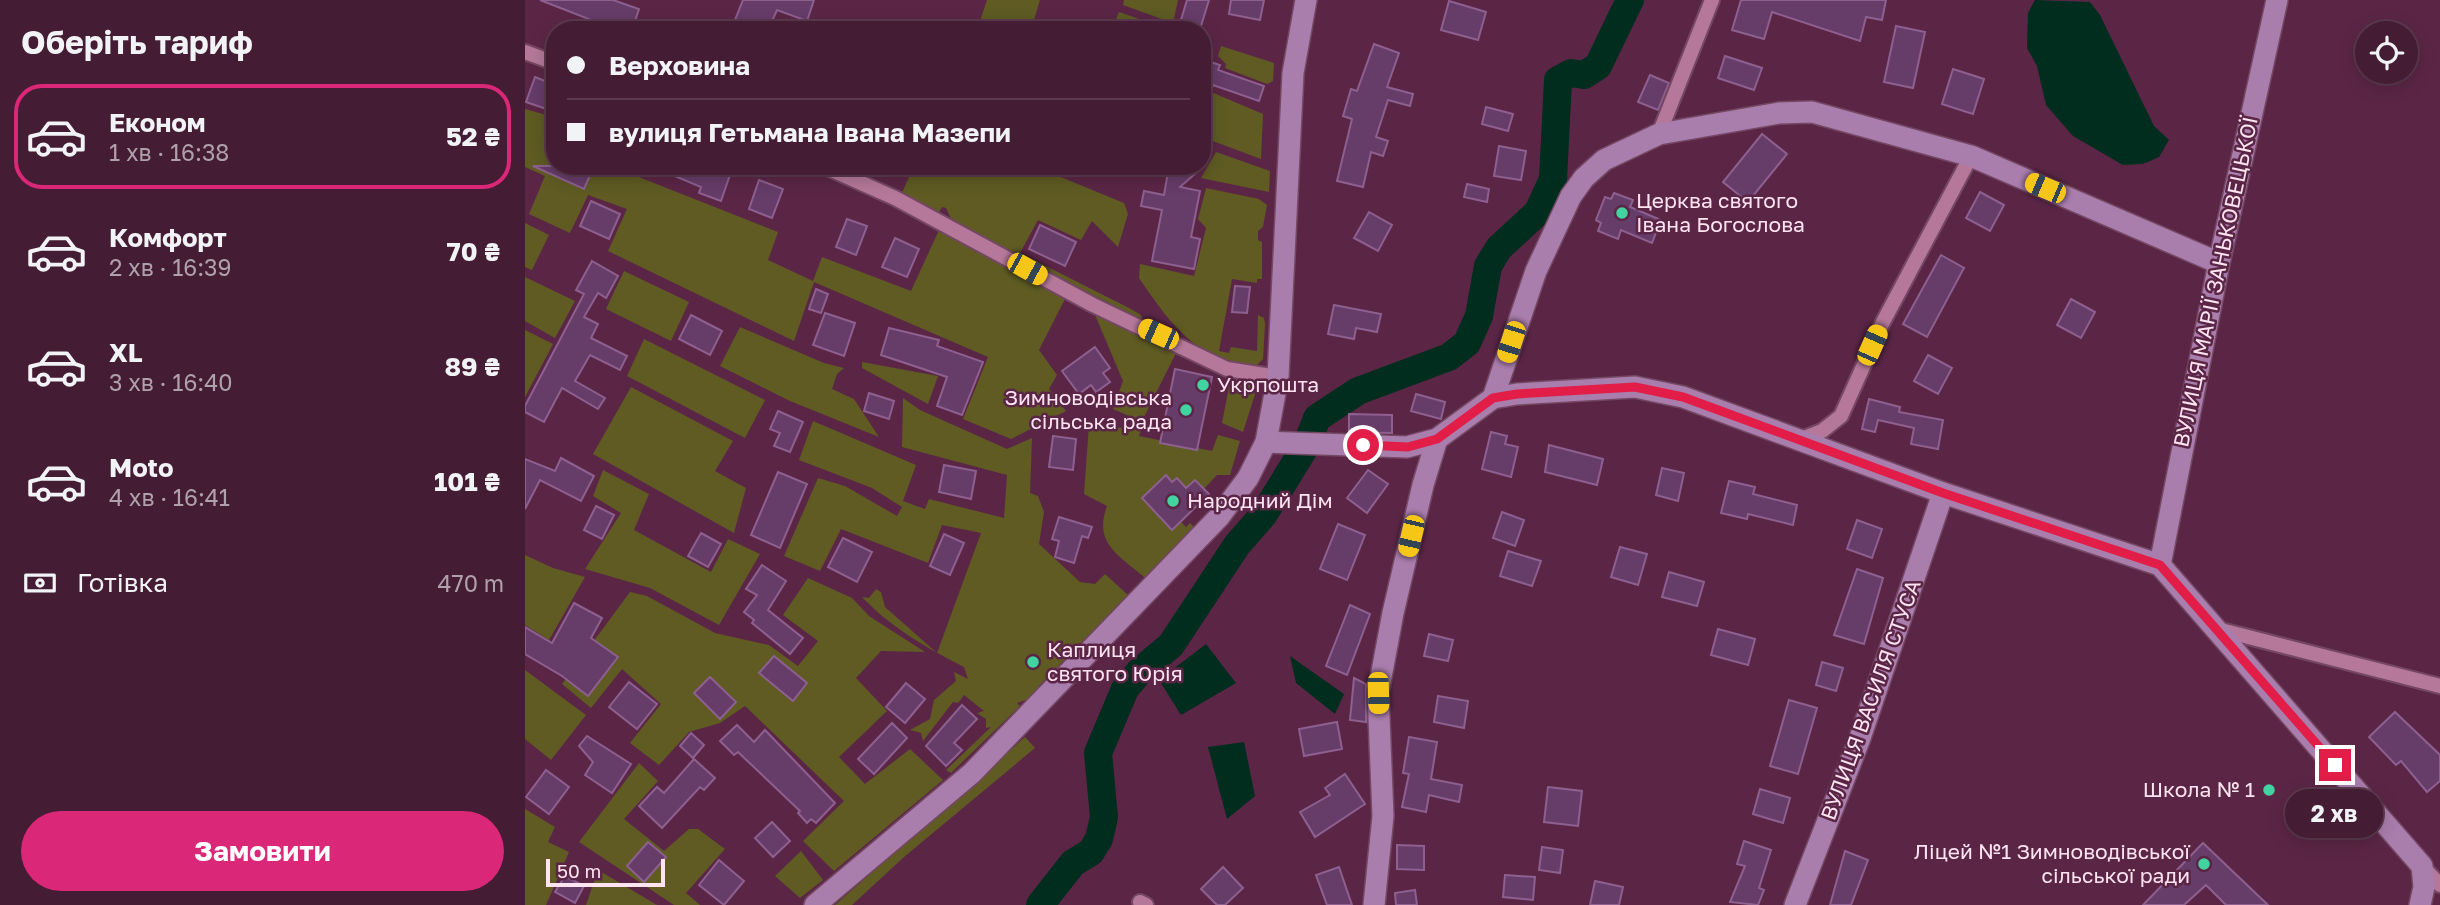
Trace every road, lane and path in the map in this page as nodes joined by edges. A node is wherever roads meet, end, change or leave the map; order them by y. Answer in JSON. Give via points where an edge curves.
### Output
{"nodes":[{"id":1,"x":1306,"y":0,"type":"edge"},
{"id":2,"x":1712,"y":0,"type":"edge"},
{"id":3,"x":2277,"y":0,"type":"edge"},
{"id":4,"x":525,"y":52,"type":"edge"},
{"id":5,"x":546,"y":60,"type":"edge"},
{"id":6,"x":1659,"y":134,"type":"junction"},
{"id":7,"x":1971,"y":156,"type":"junction"},
{"id":8,"x":843,"y":175,"type":"edge"},
{"id":9,"x":2219,"y":263,"type":"junction"},
{"id":10,"x":1277,"y":377,"type":"junction"},
{"id":11,"x":1493,"y":398,"type":"junction"},
{"id":12,"x":1437,"y":439,"type":"junction"},
{"id":13,"x":1799,"y":440,"type":"junction"},
{"id":14,"x":1266,"y":442,"type":"junction"},
{"id":15,"x":1943,"y":493,"type":"junction"},
{"id":16,"x":2160,"y":565,"type":"junction"},
{"id":17,"x":2216,"y":629,"type":"junction"},
{"id":18,"x":2440,"y":686,"type":"edge"},
{"id":19,"x":2422,"y":866,"type":"junction"},
{"id":20,"x":2440,"y":885,"type":"edge"},
{"id":21,"x":815,"y":905,"type":"edge"},
{"id":22,"x":1375,"y":905,"type":"edge"},
{"id":23,"x":1795,"y":905,"type":"edge"},
{"id":24,"x":2420,"y":905,"type":"edge"}],
"edges":[{"from":1,"to":10,"type":"street","via":[[1293,73]]},
{"from":2,"to":6,"type":"street"},
{"from":3,"to":9,"type":"street","name":"ВУЛИЦЯ МАРІЇ ЗАНЬКОВЕЦЬКОЇ"},
{"from":4,"to":5,"type":"street"},
{"from":6,"to":7,"type":"street","via":[[1779,113],[1812,112]]},
{"from":6,"to":11,"type":"street","via":[[1604,160],[1571,196],[1536,271]]},
{"from":7,"to":9,"type":"street"},
{"from":7,"to":13,"type":"street","via":[[1882,323],[1841,416],[1822,431]]},
{"from":8,"to":10,"type":"street","via":[[1227,369]]},
{"from":9,"to":16,"type":"street","name":"ВУЛИЦЯ МАРІЇ ЗАНЬКОВЕЦЬКОЇ"},
{"from":10,"to":14,"type":"street"},
{"from":11,"to":12,"type":"street"},
{"from":11,"to":13,"type":"street","via":[[1635,387],[1683,397]]},
{"from":12,"to":14,"type":"street","via":[[1408,447]]},
{"from":12,"to":22,"type":"street","via":[[1378,693],[1383,816]]},
{"from":13,"to":15,"type":"street"},
{"from":14,"to":21,"type":"street","via":[[1248,478],[1219,517],[1114,629],[972,773]]},
{"from":15,"to":16,"type":"street"},
{"from":15,"to":23,"type":"street","name":"ВУЛИЦЯ ВАСИЛЯ СТУСА","via":[[1860,738]]},
{"from":16,"to":17,"type":"street"},
{"from":17,"to":18,"type":"street"},
{"from":17,"to":19,"type":"street"},
{"from":19,"to":20,"type":"street"},
{"from":19,"to":24,"type":"street"}]}
